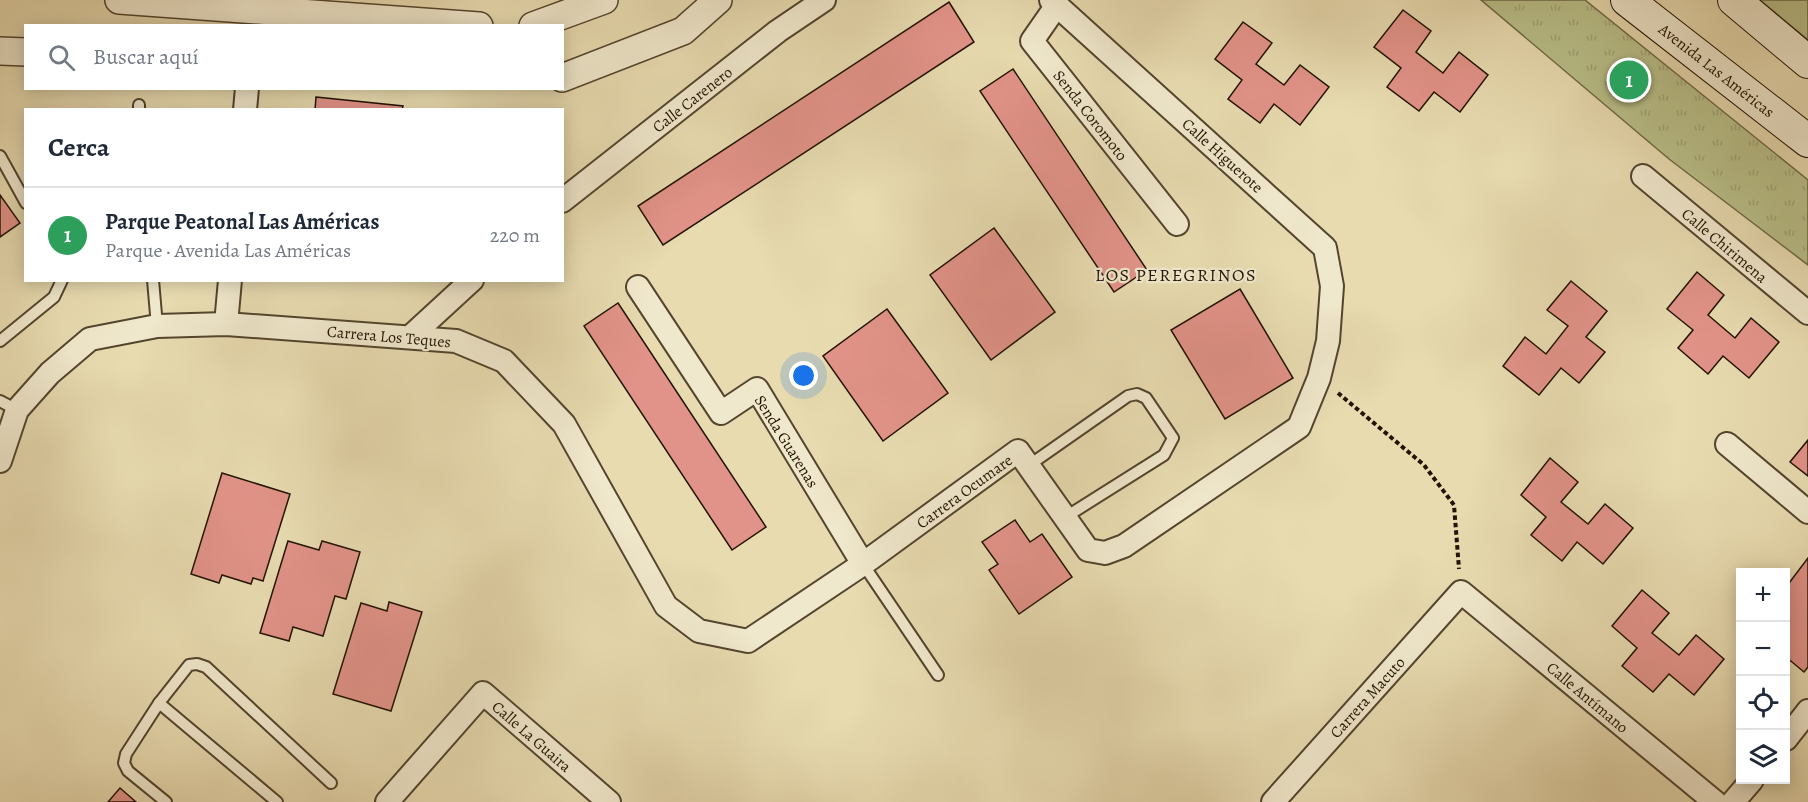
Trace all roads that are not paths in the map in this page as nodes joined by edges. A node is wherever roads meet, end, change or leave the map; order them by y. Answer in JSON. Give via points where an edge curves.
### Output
{"nodes":[{"id":1,"x":119,"y":0,"type":"edge"},
{"id":2,"x":604,"y":0,"type":"edge"},
{"id":3,"x":718,"y":0,"type":"edge"},
{"id":4,"x":824,"y":0,"type":"edge"},
{"id":5,"x":1627,"y":0,"type":"edge"},
{"id":6,"x":1734,"y":0,"type":"edge"},
{"id":7,"x":1054,"y":2,"type":"edge"},
{"id":8,"x":253,"y":12,"type":"edge"},
{"id":9,"x":447,"y":24,"type":"edge"},
{"id":10,"x":538,"y":24,"type":"edge"},
{"id":11,"x":0,"y":51,"type":"edge"},
{"id":12,"x":24,"y":52,"type":"edge"},
{"id":13,"x":1808,"y":62,"type":"edge"},
{"id":14,"x":564,"y":77,"type":"edge"},
{"id":15,"x":247,"y":90,"type":"edge"},
{"id":16,"x":245,"y":108,"type":"edge"},
{"id":17,"x":1808,"y":141,"type":"edge"},
{"id":18,"x":0,"y":156,"type":"edge"},
{"id":19,"x":1643,"y":176,"type":"dead end"},
{"id":20,"x":24,"y":199,"type":"edge"},
{"id":21,"x":564,"y":199,"type":"edge"},
{"id":22,"x":1177,"y":224,"type":"dead end"},
{"id":23,"x":61,"y":282,"type":"edge"},
{"id":24,"x":153,"y":282,"type":"edge"},
{"id":25,"x":230,"y":282,"type":"edge"},
{"id":26,"x":470,"y":282,"type":"edge"},
{"id":27,"x":638,"y":287,"type":"dead end"},
{"id":28,"x":1808,"y":313,"type":"edge"},
{"id":29,"x":226,"y":324,"type":"junction"},
{"id":30,"x":157,"y":326,"type":"junction"},
{"id":31,"x":410,"y":337,"type":"junction"},
{"id":32,"x":0,"y":341,"type":"edge"},
{"id":33,"x":1328,"y":341,"type":"joint"},
{"id":34,"x":8,"y":405,"type":"edge"},
{"id":35,"x":1727,"y":444,"type":"dead end"},
{"id":36,"x":0,"y":461,"type":"edge"},
{"id":37,"x":1028,"y":466,"type":"junction"},
{"id":38,"x":1808,"y":512,"type":"edge"},
{"id":39,"x":1064,"y":518,"type":"junction"},
{"id":40,"x":863,"y":564,"type":"junction"},
{"id":41,"x":1461,"y":592,"type":"joint"},
{"id":42,"x":699,"y":631,"type":"joint"},
{"id":43,"x":938,"y":675,"type":"dead end"},
{"id":44,"x":159,"y":703,"type":"junction"},
{"id":45,"x":1808,"y":711,"type":"edge"},
{"id":46,"x":1790,"y":733,"type":"edge"},
{"id":47,"x":331,"y":783,"type":"dead end"},
{"id":48,"x":1749,"y":784,"type":"edge"},
{"id":49,"x":166,"y":802,"type":"edge"},
{"id":50,"x":277,"y":802,"type":"edge"},
{"id":51,"x":387,"y":802,"type":"edge"},
{"id":52,"x":609,"y":802,"type":"edge"},
{"id":53,"x":1273,"y":802,"type":"edge"},
{"id":54,"x":1715,"y":802,"type":"edge"},
{"id":55,"x":1733,"y":802,"type":"edge"}],
"edges":[{"from":1,"to":8,"type":"street"},
{"from":2,"to":10,"type":"street"},
{"from":3,"to":14,"type":"street","via":[[683,31]]},
{"from":4,"to":21,"type":"street","name":"Calle Carenero","via":[[778,31]]},
{"from":5,"to":17,"type":"main road","name":"Avenida Las Américas"},
{"from":6,"to":13,"type":"main road"},
{"from":7,"to":22,"type":"street","name":"Senda Coromoto","via":[[1032,41]]},
{"from":7,"to":33,"type":"street","name":"Calle Higuerote","via":[[1324,248],[1332,286]]},
{"from":8,"to":9,"type":"street"},
{"from":11,"to":12,"type":"street"},
{"from":15,"to":16,"type":"street"},
{"from":18,"to":20,"type":"lane"},
{"from":19,"to":28,"type":"street","name":"Calle Chirimena"},
{"from":23,"to":32,"type":"lane","via":[[54,297]]},
{"from":24,"to":30,"type":"lane"},
{"from":25,"to":29,"type":"street"},
{"from":26,"to":31,"type":"street"},
{"from":27,"to":40,"type":"street","name":"Senda Guarenas","via":[[721,413],[757,389]]},
{"from":29,"to":30,"type":"street","name":"Carrera Los Teques"},
{"from":29,"to":31,"type":"street","name":"Carrera Los Teques"},
{"from":30,"to":34,"type":"street","name":"Carrera Los Teques","via":[[90,339]]},
{"from":31,"to":42,"type":"street","name":"Carrera Los Teques","via":[[456,341],[504,361],[564,424],[666,606]]},
{"from":33,"to":39,"type":"street","name":"Carrera Ocumare","via":[[1319,378],[1299,427],[1124,546],[1105,553],[1089,550]]},
{"from":34,"to":36,"type":"street","name":"Carrera Los Teques"},
{"from":35,"to":38,"type":"street"},
{"from":37,"to":39,"type":"street","name":"Carrera Ocumare"},
{"from":37,"to":39,"type":"lane","via":[[1128,396],[1146,398],[1173,438],[1169,448],[1164,455]]},
{"from":37,"to":40,"type":"street","name":"Carrera Ocumare","via":[[1018,451]]},
{"from":40,"to":42,"type":"street","name":"Carrera Ocumare","via":[[747,641]]},
{"from":40,"to":43,"type":"lane"},
{"from":41,"to":53,"type":"street","name":"Carrera Macuto"},
{"from":41,"to":54,"type":"street","name":"Calle Antímano"},
{"from":44,"to":47,"type":"lane","via":[[189,665],[206,667]]},
{"from":44,"to":49,"type":"lane","via":[[124,763],[128,771]]},
{"from":44,"to":50,"type":"lane"},
{"from":45,"to":46,"type":"street"},
{"from":48,"to":55,"type":"street"},
{"from":51,"to":52,"type":"street","name":"Calle La Guaira","via":[[483,693]]}]}
